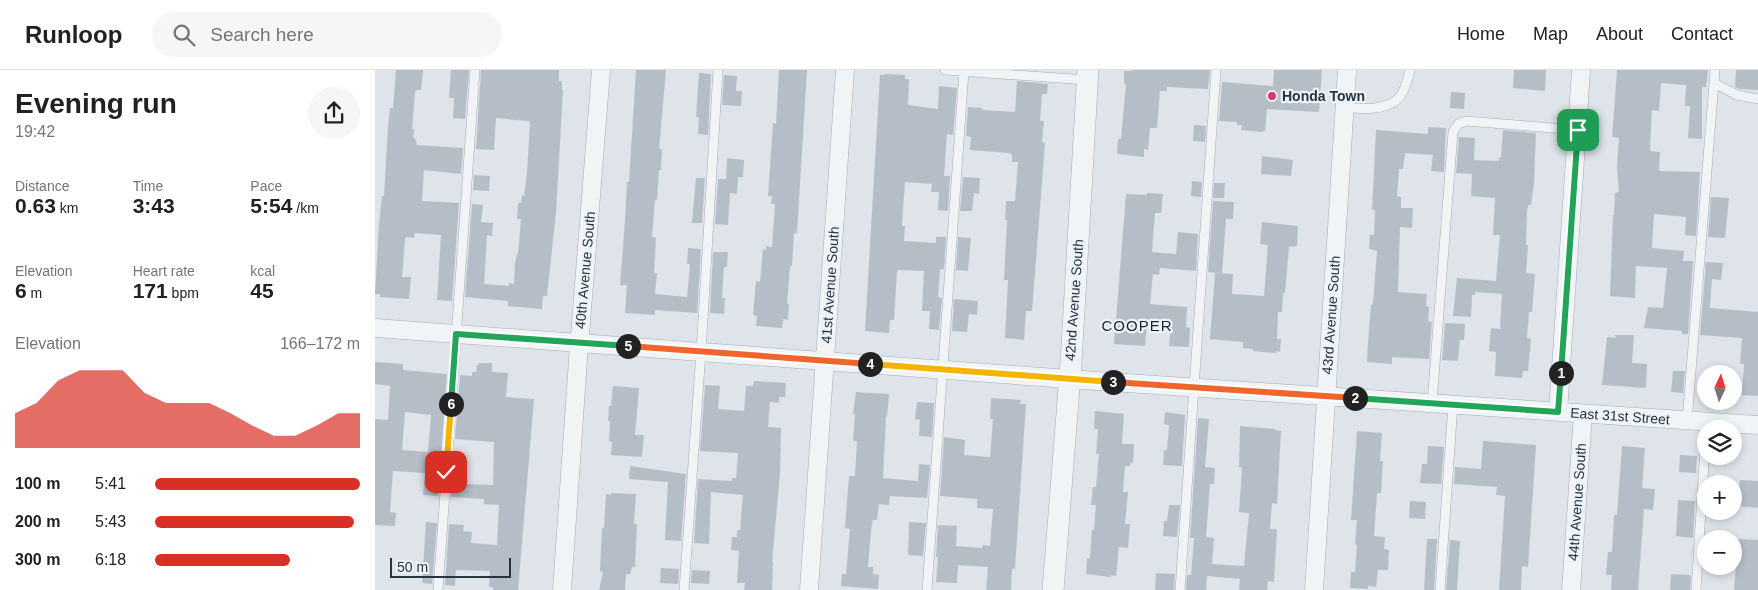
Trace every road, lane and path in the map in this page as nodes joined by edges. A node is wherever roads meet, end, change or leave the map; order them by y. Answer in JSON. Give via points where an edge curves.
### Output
{"nodes":[{"id":1,"x":475,"y":70,"type":"edge"},
{"id":2,"x":601,"y":70,"type":"edge"},
{"id":3,"x":718,"y":70,"type":"edge"},
{"id":4,"x":845,"y":70,"type":"edge"},
{"id":5,"x":945,"y":70,"type":"edge"},
{"id":6,"x":1216,"y":70,"type":"edge"},
{"id":7,"x":1347,"y":70,"type":"edge"},
{"id":8,"x":1410,"y":70,"type":"edge"},
{"id":9,"x":1581,"y":70,"type":"edge"},
{"id":10,"x":1715,"y":70,"type":"edge"},
{"id":11,"x":964,"y":71,"type":"junction"},
{"id":12,"x":1088,"y":75,"type":"edge"},
{"id":13,"x":1714,"y":83,"type":"junction"},
{"id":14,"x":1758,"y":99,"type":"edge"},
{"id":15,"x":1345,"y":107,"type":"junction"},
{"id":16,"x":1578,"y":130,"type":"junction"},
{"id":17,"x":375,"y":328,"type":"edge"},
{"id":18,"x":456,"y":334,"type":"junction"},
{"id":19,"x":580,"y":343,"type":"junction"},
{"id":20,"x":701,"y":352,"type":"junction"},
{"id":21,"x":825,"y":361,"type":"junction"},
{"id":22,"x":944,"y":370,"type":"junction"},
{"id":23,"x":1069,"y":379,"type":"junction"},
{"id":24,"x":1194,"y":388,"type":"junction"},
{"id":25,"x":1326,"y":396,"type":"junction"},
{"id":26,"x":1432,"y":403,"type":"junction"},
{"id":27,"x":1453,"y":404,"type":"junction"},
{"id":28,"x":1558,"y":412,"type":"junction"},
{"id":29,"x":1583,"y":414,"type":"junction"},
{"id":30,"x":1687,"y":420,"type":"junction"},
{"id":31,"x":1697,"y":424,"type":"edge"},
{"id":32,"x":1742,"y":426,"type":"edge"},
{"id":33,"x":1758,"y":426,"type":"edge"},
{"id":34,"x":1704,"y":465,"type":"edge"},
{"id":35,"x":438,"y":590,"type":"edge"},
{"id":36,"x":562,"y":590,"type":"edge"},
{"id":37,"x":684,"y":590,"type":"edge"},
{"id":38,"x":809,"y":590,"type":"edge"},
{"id":39,"x":927,"y":590,"type":"edge"},
{"id":40,"x":1053,"y":590,"type":"edge"},
{"id":41,"x":1180,"y":590,"type":"edge"},
{"id":42,"x":1314,"y":590,"type":"edge"},
{"id":43,"x":1440,"y":590,"type":"edge"},
{"id":44,"x":1571,"y":590,"type":"edge"},
{"id":45,"x":1696,"y":590,"type":"edge"}],
"edges":[{"from":1,"to":18,"type":"lane"},
{"from":2,"to":19,"type":"street","name":"40th Avenue South"},
{"from":3,"to":20,"type":"lane"},
{"from":4,"to":21,"type":"street","name":"41st Avenue South"},
{"from":5,"to":11,"type":"lane"},
{"from":6,"to":24,"type":"lane"},
{"from":7,"to":15,"type":"street","name":"43rd Avenue South"},
{"from":8,"to":15,"type":"lane","via":[[1398,98],[1386,105],[1363,109]]},
{"from":9,"to":16,"type":"street"},
{"from":10,"to":13,"type":"lane"},
{"from":11,"to":12,"type":"lane"},
{"from":11,"to":22,"type":"lane"},
{"from":12,"to":23,"type":"street","name":"42nd Avenue South"},
{"from":13,"to":14,"type":"lane","via":[[1737,95]]},
{"from":13,"to":30,"type":"lane"},
{"from":15,"to":25,"type":"street","name":"43rd Avenue South"},
{"from":16,"to":26,"type":"lane","via":[[1466,121],[1458,124],[1453,132]]},
{"from":16,"to":28,"type":"street"},
{"from":17,"to":18,"type":"street","name":"East 31st Street"},
{"from":18,"to":19,"type":"street","name":"East 31st Street"},
{"from":18,"to":35,"type":"lane"},
{"from":19,"to":20,"type":"street","name":"East 31st Street"},
{"from":19,"to":36,"type":"street","name":"40th Avenue South"},
{"from":20,"to":21,"type":"street","name":"East 31st Street"},
{"from":20,"to":37,"type":"lane"},
{"from":21,"to":22,"type":"street","name":"East 31st Street"},
{"from":21,"to":38,"type":"street","name":"41st Avenue South"},
{"from":22,"to":23,"type":"street","name":"East 31st Street"},
{"from":22,"to":39,"type":"lane"},
{"from":23,"to":24,"type":"street","name":"East 31st Street"},
{"from":23,"to":40,"type":"street","name":"42nd Avenue South"},
{"from":24,"to":25,"type":"street","name":"East 31st Street"},
{"from":24,"to":41,"type":"lane"},
{"from":25,"to":26,"type":"street","name":"East 31st Street"},
{"from":25,"to":42,"type":"street","name":"43rd Avenue South"},
{"from":26,"to":27,"type":"street","name":"East 31st Street"},
{"from":27,"to":28,"type":"street","name":"East 31st Street"},
{"from":27,"to":43,"type":"lane"},
{"from":28,"to":29,"type":"street","name":"East 31st Street"},
{"from":29,"to":30,"type":"street","name":"East 31st Street"},
{"from":29,"to":44,"type":"street","name":"44th Avenue South"},
{"from":30,"to":31,"type":"street","name":"East 31st Street"},
{"from":32,"to":33,"type":"street","name":"East 31st Street"},
{"from":34,"to":45,"type":"lane"}]}
